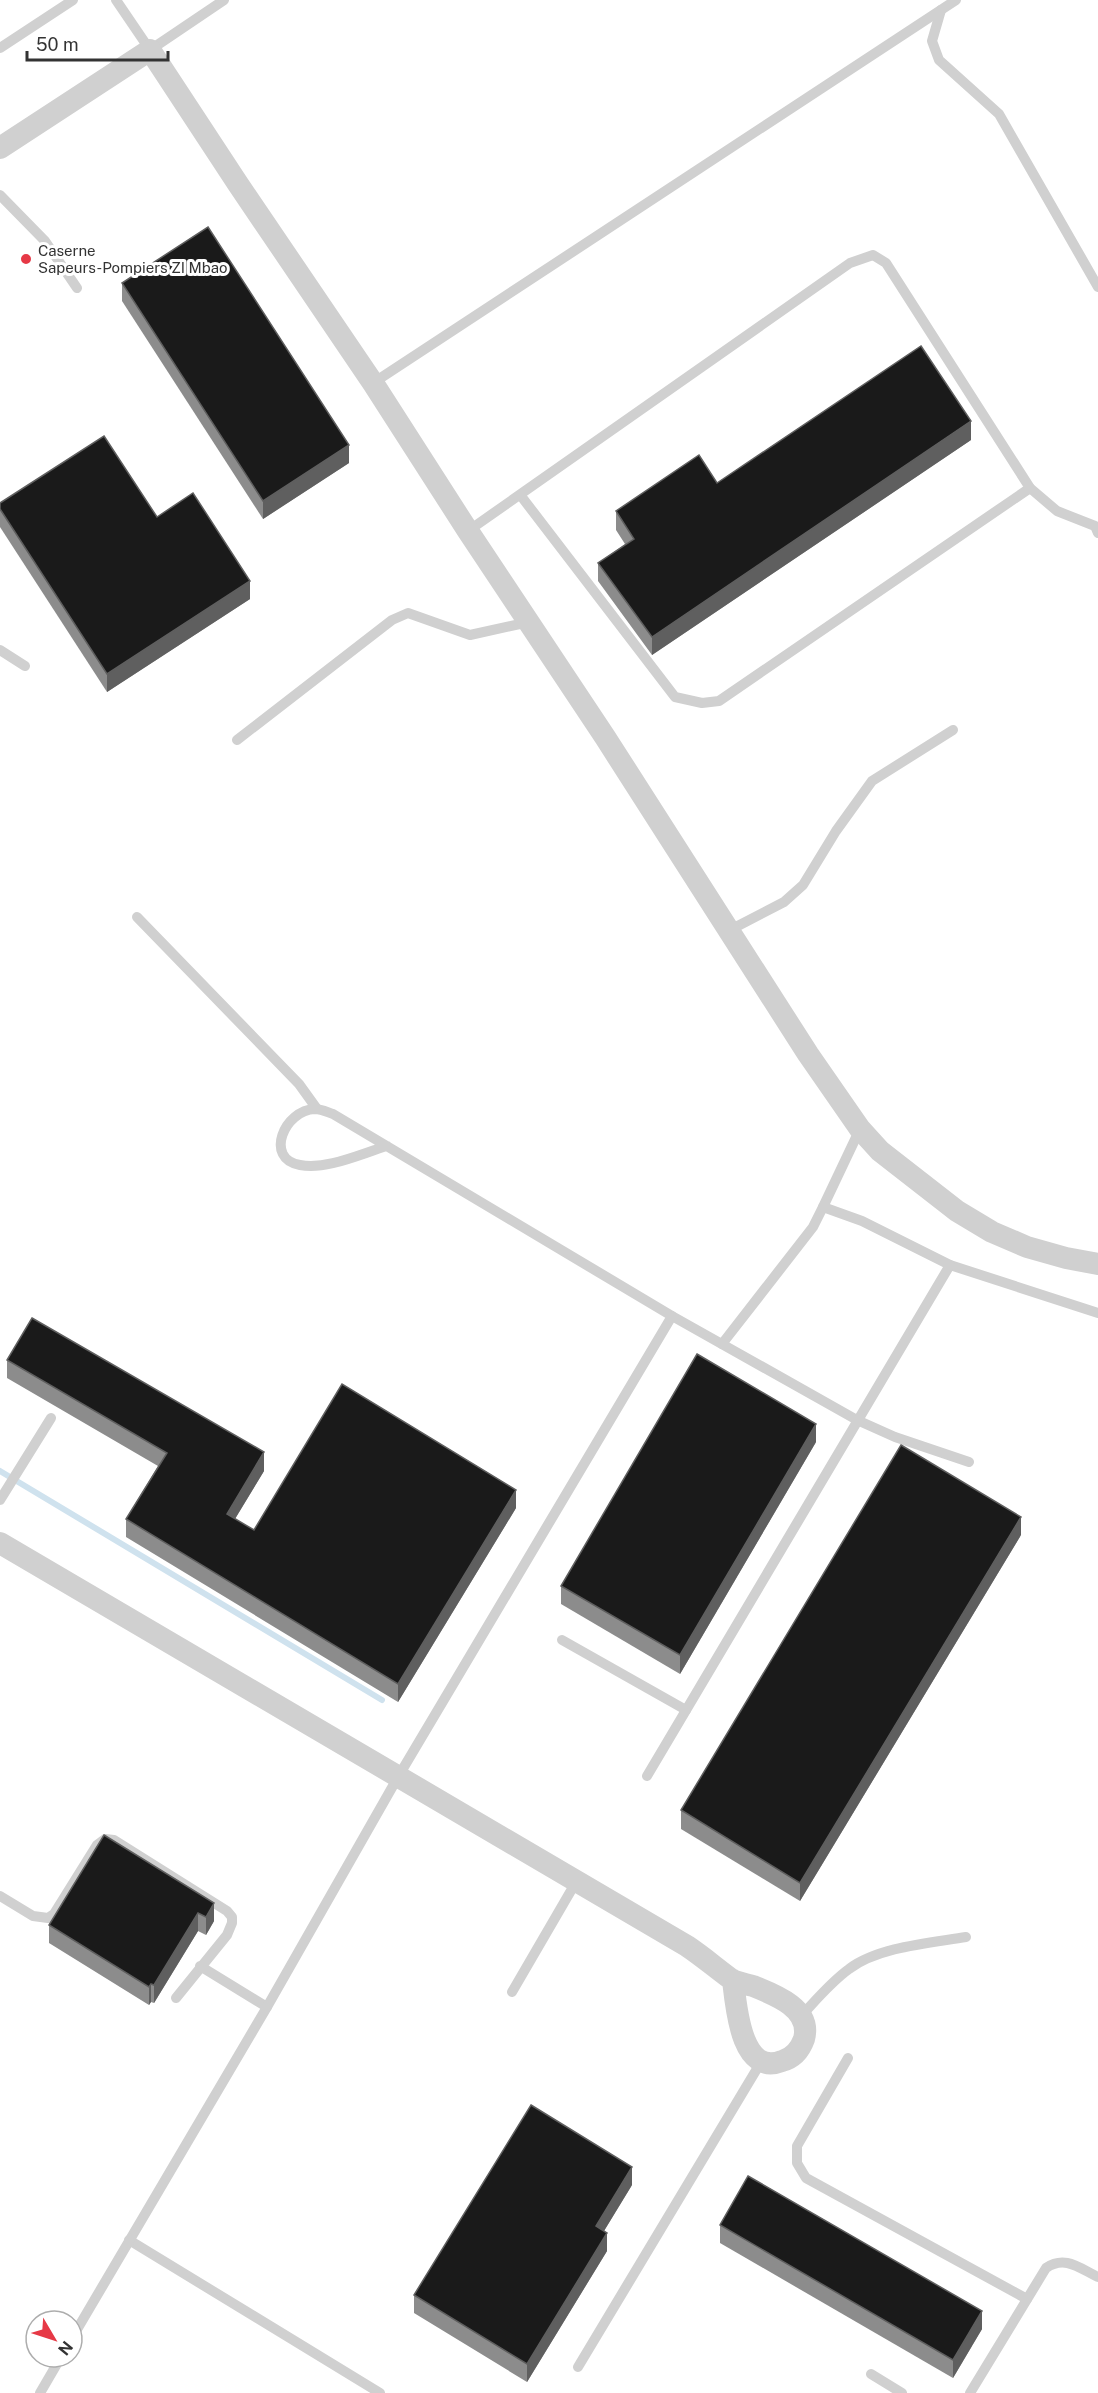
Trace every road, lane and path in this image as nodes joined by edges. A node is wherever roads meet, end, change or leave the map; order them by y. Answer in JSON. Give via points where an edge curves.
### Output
{"nodes":[{"id":1,"x":73,"y":0,"type":"edge"},
{"id":2,"x":116,"y":0,"type":"edge"},
{"id":3,"x":224,"y":0,"type":"edge"},
{"id":4,"x":956,"y":0,"type":"edge"},
{"id":5,"x":942,"y":9,"type":"junction"},
{"id":6,"x":0,"y":48,"type":"edge"},
{"id":7,"x":150,"y":50,"type":"junction"},
{"id":8,"x":0,"y":148,"type":"edge"},
{"id":9,"x":0,"y":195,"type":"edge"},
{"id":10,"x":1098,"y":287,"type":"edge"},
{"id":11,"x":77,"y":288,"type":"dead end"},
{"id":12,"x":373,"y":382,"type":"junction"},
{"id":13,"x":1030,"y":488,"type":"junction"},
{"id":14,"x":521,"y":496,"type":"junction"},
{"id":15,"x":468,"y":531,"type":"junction"},
{"id":16,"x":1098,"y":533,"type":"edge"},
{"id":17,"x":529,"y":622,"type":"junction"},
{"id":18,"x":0,"y":650,"type":"edge"},
{"id":19,"x":25,"y":666,"type":"dead end"},
{"id":20,"x":953,"y":730,"type":"dead end"},
{"id":21,"x":237,"y":740,"type":"dead end"},
{"id":22,"x":137,"y":916,"type":"dead end"},
{"id":23,"x":730,"y":930,"type":"junction"},
{"id":24,"x":317,"y":1109,"type":"junction"},
{"id":25,"x":860,"y":1129,"type":"junction"},
{"id":26,"x":387,"y":1146,"type":"junction"},
{"id":27,"x":823,"y":1207,"type":"junction"},
{"id":28,"x":1098,"y":1264,"type":"edge"},
{"id":29,"x":950,"y":1265,"type":"junction"},
{"id":30,"x":1098,"y":1313,"type":"edge"},
{"id":31,"x":672,"y":1316,"type":"junction"},
{"id":32,"x":722,"y":1344,"type":"junction"},
{"id":33,"x":51,"y":1418,"type":"dead end"},
{"id":34,"x":857,"y":1420,"type":"junction"},
{"id":35,"x":969,"y":1462,"type":"dead end"},
{"id":36,"x":0,"y":1500,"type":"edge"},
{"id":37,"x":0,"y":1543,"type":"edge"},
{"id":38,"x":562,"y":1640,"type":"dead end"},
{"id":39,"x":686,"y":1710,"type":"junction"},
{"id":40,"x":647,"y":1776,"type":"dead end"},
{"id":41,"x":398,"y":1777,"type":"junction"},
{"id":42,"x":576,"y":1882,"type":"junction"},
{"id":43,"x":0,"y":1896,"type":"edge"},
{"id":44,"x":966,"y":1937,"type":"dead end"},
{"id":45,"x":200,"y":1966,"type":"junction"},
{"id":46,"x":733,"y":1980,"type":"junction"},
{"id":47,"x":512,"y":1992,"type":"dead end"},
{"id":48,"x":176,"y":1998,"type":"dead end"},
{"id":49,"x":267,"y":2007,"type":"junction"},
{"id":50,"x":802,"y":2015,"type":"junction"},
{"id":51,"x":849,"y":2058,"type":"dead end"},
{"id":52,"x":761,"y":2062,"type":"junction"},
{"id":53,"x":129,"y":2240,"type":"junction"},
{"id":54,"x":1098,"y":2277,"type":"edge"},
{"id":55,"x":1027,"y":2299,"type":"junction"},
{"id":56,"x":84,"y":2317,"type":"edge"},
{"id":57,"x":578,"y":2367,"type":"dead end"},
{"id":58,"x":54,"y":2369,"type":"edge"},
{"id":59,"x":871,"y":2374,"type":"dead end"},
{"id":60,"x":40,"y":2393,"type":"edge"},
{"id":61,"x":380,"y":2393,"type":"edge"},
{"id":62,"x":902,"y":2393,"type":"edge"},
{"id":63,"x":970,"y":2393,"type":"edge"}],
"edges":[{"from":1,"to":6,"type":"lane"},
{"from":2,"to":7,"type":"lane"},
{"from":3,"to":7,"type":"lane"},
{"from":4,"to":5,"type":"lane"},
{"from":5,"to":10,"type":"lane","via":[[932,41],[939,60],[999,114]]},
{"from":5,"to":12,"type":"lane"},
{"from":7,"to":8,"type":"street"},
{"from":7,"to":12,"type":"street"},
{"from":9,"to":11,"type":"lane","via":[[45,241]]},
{"from":12,"to":15,"type":"street"},
{"from":13,"to":14,"type":"lane","via":[[719,700],[702,703],[675,697]]},
{"from":13,"to":14,"type":"lane","via":[[886,263],[873,255],[850,263]]},
{"from":13,"to":16,"type":"lane","via":[[1057,511],[1095,526]]},
{"from":14,"to":15,"type":"lane"},
{"from":15,"to":17,"type":"street"},
{"from":17,"to":21,"type":"lane","via":[[470,635],[408,614],[392,620]]},
{"from":17,"to":23,"type":"street"},
{"from":18,"to":19,"type":"lane"},
{"from":20,"to":23,"type":"lane","via":[[872,781],[803,885],[783,902]]},
{"from":22,"to":24,"type":"lane","via":[[299,1084]]},
{"from":23,"to":25,"type":"street"},
{"from":24,"to":26,"type":"lane","via":[[333,1114]]},
{"from":24,"to":26,"type":"lane","via":[[300,1112],[283,1131],[282,1153],[290,1161],[299,1165],[331,1162]]},
{"from":25,"to":27,"type":"lane"},
{"from":25,"to":28,"type":"street","via":[[906,1172],[992,1232],[1066,1258]]},
{"from":26,"to":31,"type":"lane"},
{"from":27,"to":29,"type":"lane","via":[[862,1221]]},
{"from":27,"to":32,"type":"lane","via":[[813,1227]]},
{"from":29,"to":30,"type":"lane"},
{"from":29,"to":34,"type":"lane"},
{"from":31,"to":32,"type":"lane"},
{"from":31,"to":41,"type":"lane"},
{"from":32,"to":34,"type":"lane"},
{"from":33,"to":36,"type":"lane"},
{"from":34,"to":35,"type":"lane"},
{"from":34,"to":39,"type":"lane"},
{"from":37,"to":41,"type":"street"},
{"from":38,"to":39,"type":"lane"},
{"from":39,"to":40,"type":"lane"},
{"from":41,"to":42,"type":"street"},
{"from":41,"to":49,"type":"lane"},
{"from":42,"to":46,"type":"street","via":[[687,1946]]},
{"from":42,"to":47,"type":"lane"},
{"from":43,"to":45,"type":"lane","via":[[33,1916],[48,1918],[97,1845],[105,1839],[114,1840],[232,1917],[227,1935]]},
{"from":44,"to":50,"type":"lane","via":[[870,1957],[828,1986]]},
{"from":45,"to":48,"type":"lane"},
{"from":45,"to":49,"type":"lane"},
{"from":46,"to":50,"type":"street","via":[[778,1997]]},
{"from":46,"to":52,"type":"street","via":[[736,2012],[745,2042]]},
{"from":49,"to":53,"type":"lane"},
{"from":50,"to":52,"type":"street","via":[[806,2030],[793,2057],[780,2063]]},
{"from":51,"to":55,"type":"lane","via":[[797,2146],[796,2163],[806,2178]]},
{"from":52,"to":57,"type":"lane"},
{"from":53,"to":56,"type":"lane"},
{"from":53,"to":61,"type":"lane"},
{"from":54,"to":55,"type":"lane","via":[[1067,2262],[1055,2261],[1046,2268]]},
{"from":55,"to":63,"type":"lane"},
{"from":58,"to":60,"type":"lane"},
{"from":59,"to":62,"type":"lane"}]}
